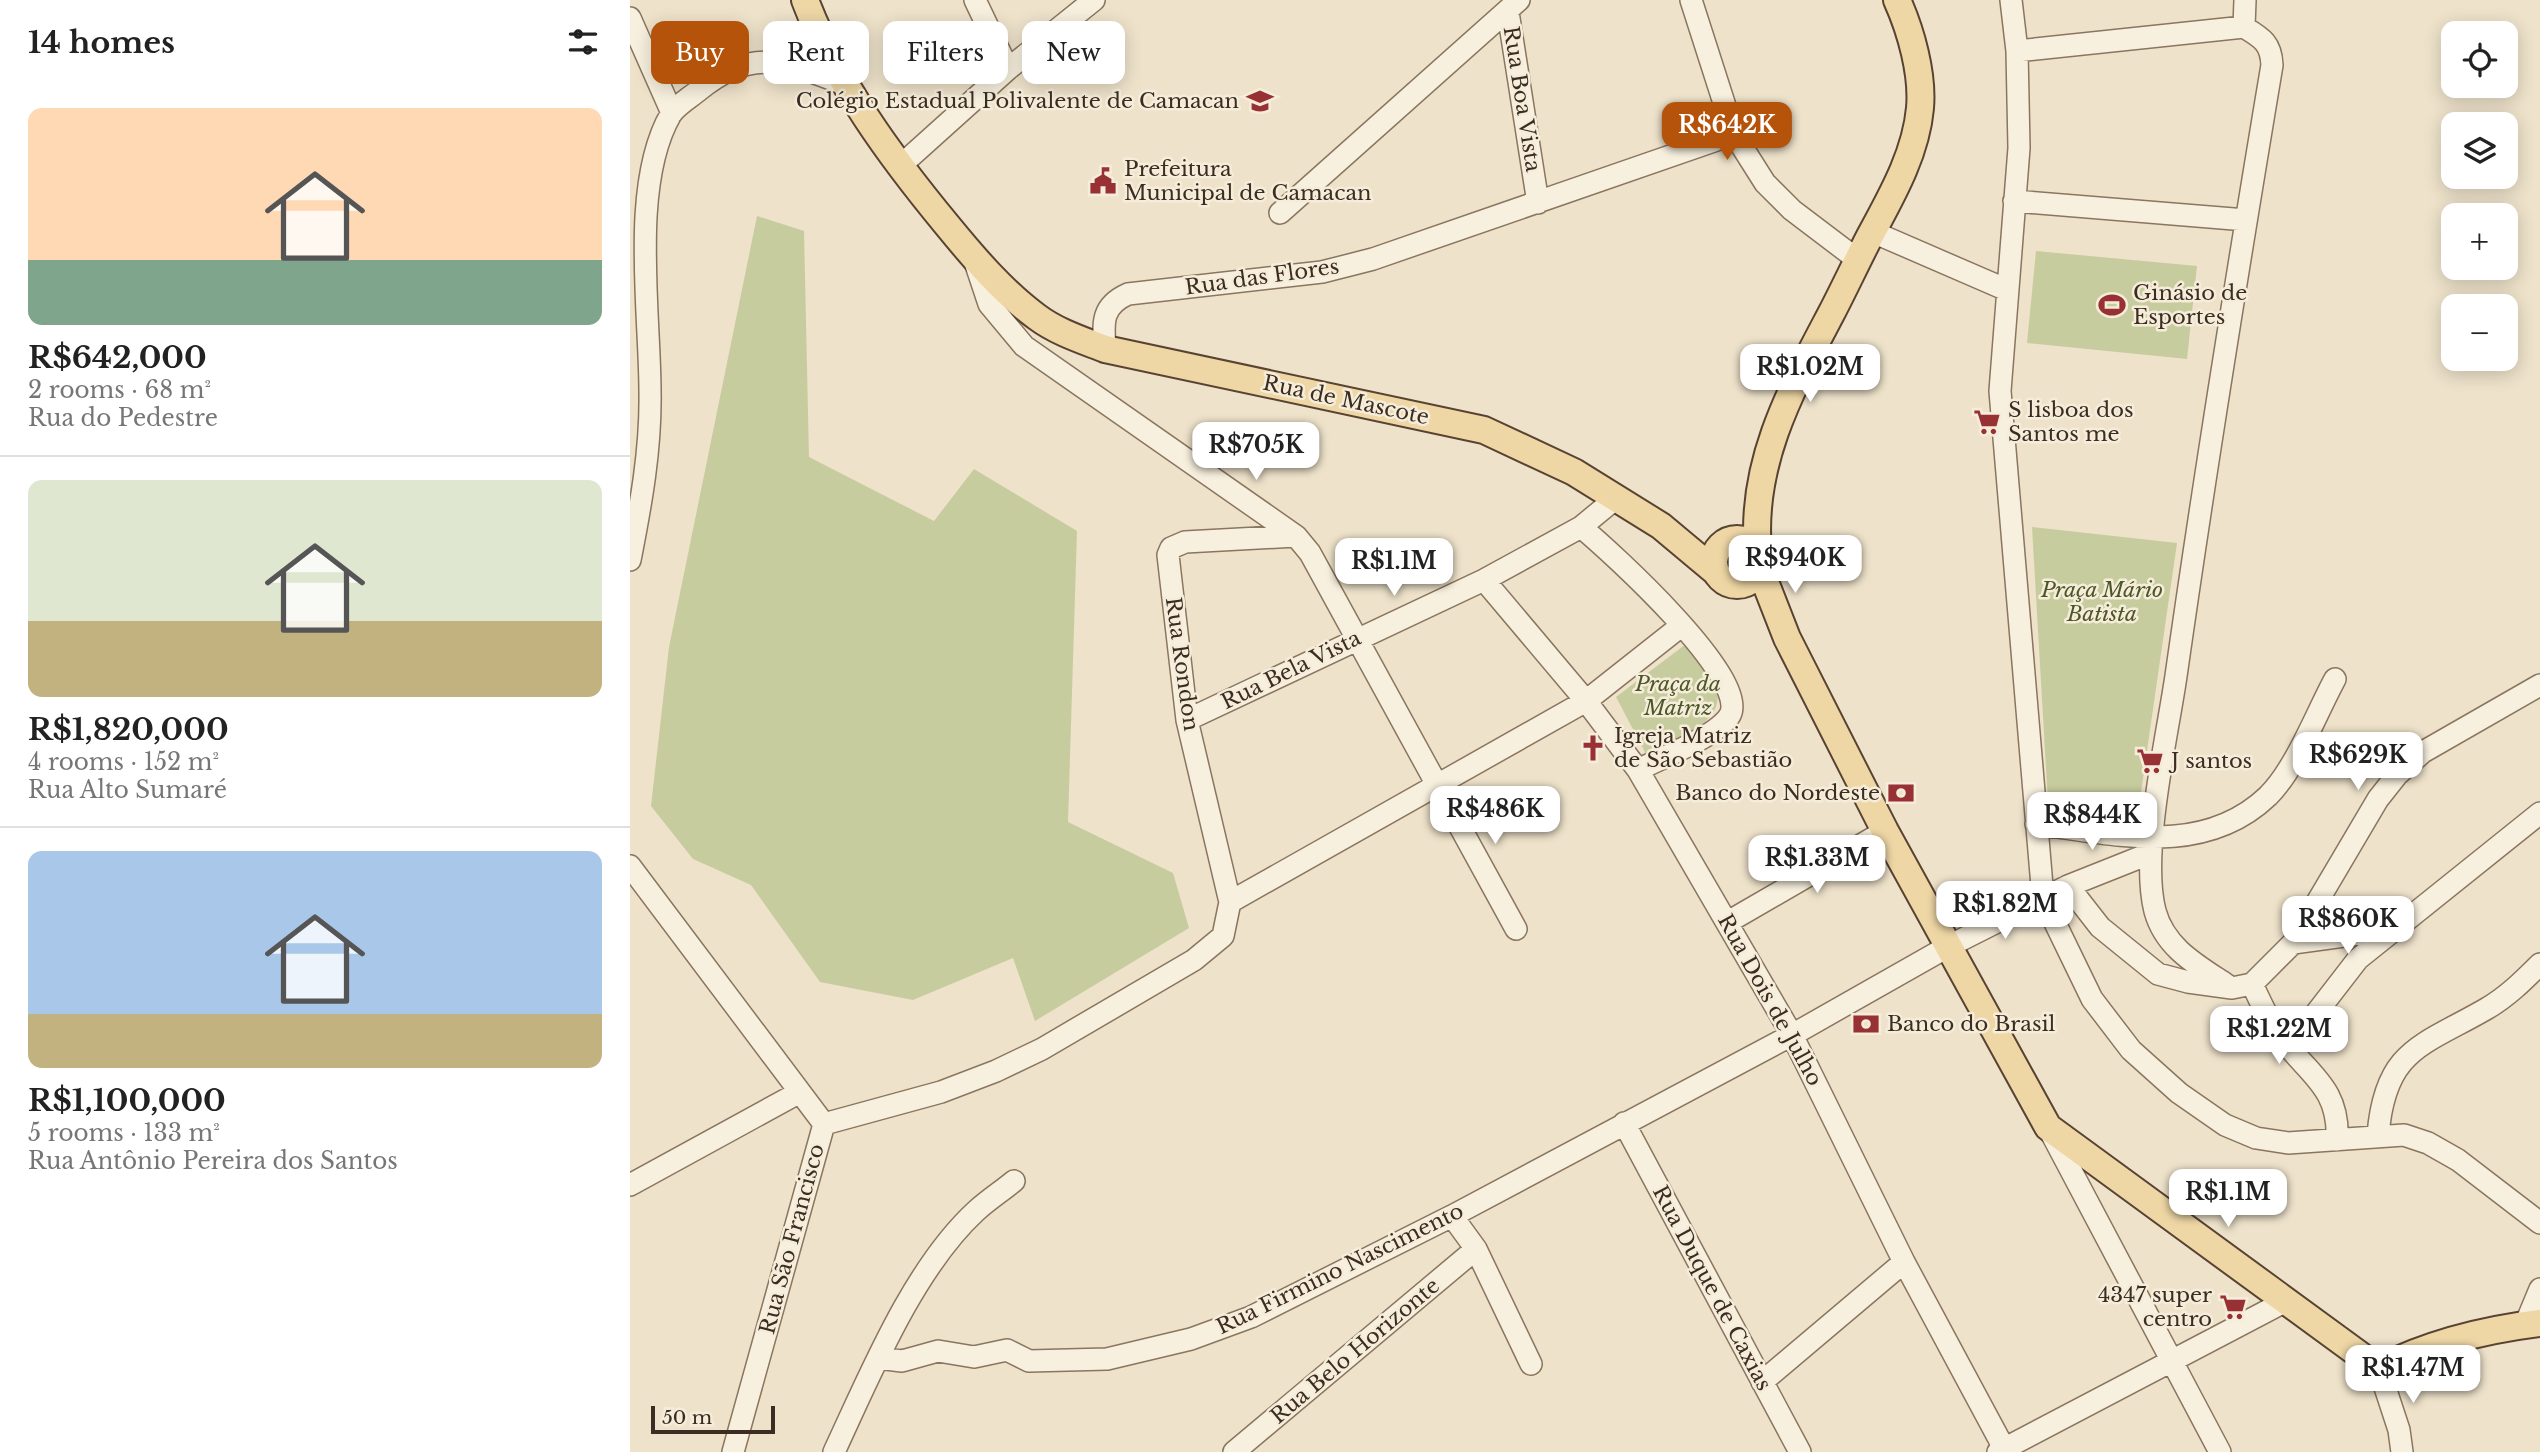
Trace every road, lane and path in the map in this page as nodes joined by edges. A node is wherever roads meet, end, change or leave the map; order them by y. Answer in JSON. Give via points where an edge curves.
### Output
{"nodes":[{"id":1,"x":805,"y":0,"type":"edge"},
{"id":2,"x":975,"y":0,"type":"edge"},
{"id":3,"x":1094,"y":0,"type":"edge"},
{"id":4,"x":1691,"y":0,"type":"edge"},
{"id":5,"x":1897,"y":0,"type":"edge"},
{"id":6,"x":2011,"y":0,"type":"edge"},
{"id":7,"x":2245,"y":0,"type":"edge"},
{"id":8,"x":1514,"y":6,"type":"edge"},
{"id":9,"x":630,"y":18,"type":"edge"},
{"id":10,"x":985,"y":21,"type":"edge"},
{"id":11,"x":2244,"y":27,"type":"junction"},
{"id":12,"x":2017,"y":51,"type":"junction"},
{"id":13,"x":1008,"y":69,"type":"edge"},
{"id":14,"x":991,"y":84,"type":"edge"},
{"id":15,"x":846,"y":85,"type":"junction"},
{"id":16,"x":671,"y":113,"type":"junction"},
{"id":17,"x":1734,"y":134,"type":"junction"},
{"id":18,"x":899,"y":167,"type":"junction"},
{"id":19,"x":2014,"y":201,"type":"junction"},
{"id":20,"x":1538,"y":203,"type":"junction"},
{"id":21,"x":1280,"y":213,"type":"dead end"},
{"id":22,"x":2246,"y":220,"type":"junction"},
{"id":23,"x":1873,"y":232,"type":"junction"},
{"id":24,"x":973,"y":257,"type":"junction"},
{"id":25,"x":1857,"y":260,"type":"junction"},
{"id":26,"x":2007,"y":290,"type":"junction"},
{"id":27,"x":1105,"y":349,"type":"junction"},
{"id":28,"x":1615,"y":499,"type":"junction"},
{"id":29,"x":1581,"y":527,"type":"junction"},
{"id":30,"x":1296,"y":536,"type":"junction"},
{"id":31,"x":1759,"y":560,"type":"junction"},
{"id":32,"x":630,"y":561,"type":"edge"},
{"id":33,"x":1723,"y":578,"type":"junction"},
{"id":34,"x":1484,"y":580,"type":"junction"},
{"id":35,"x":1681,"y":626,"type":"junction"},
{"id":36,"x":1357,"y":638,"type":"junction"},
{"id":37,"x":1787,"y":638,"type":"junction"},
{"id":38,"x":2335,"y":679,"type":"dead end"},
{"id":39,"x":2540,"y":685,"type":"edge"},
{"id":40,"x":1586,"y":701,"type":"junction"},
{"id":41,"x":1187,"y":720,"type":"junction"},
{"id":42,"x":1638,"y":770,"type":"junction"},
{"id":43,"x":1438,"y":783,"type":"junction"},
{"id":44,"x":2540,"y":813,"type":"edge"},
{"id":45,"x":2036,"y":824,"type":"junction"},
{"id":46,"x":1885,"y":831,"type":"junction"},
{"id":47,"x":2151,"y":846,"type":"junction"},
{"id":48,"x":630,"y":866,"type":"edge"},
{"id":49,"x":2068,"y":886,"type":"junction"},
{"id":50,"x":2043,"y":898,"type":"junction"},
{"id":51,"x":1230,"y":902,"type":"junction"},
{"id":52,"x":1728,"y":922,"type":"junction"},
{"id":53,"x":1516,"y":929,"type":"dead end"},
{"id":54,"x":2396,"y":929,"type":"junction"},
{"id":55,"x":2293,"y":943,"type":"junction"},
{"id":56,"x":1949,"y":947,"type":"junction"},
{"id":57,"x":2540,"y":964,"type":"edge"},
{"id":58,"x":2242,"y":986,"type":"junction"},
{"id":59,"x":1792,"y":1035,"type":"junction"},
{"id":60,"x":2290,"y":1047,"type":"junction"},
{"id":61,"x":800,"y":1092,"type":"junction"},
{"id":62,"x":1624,"y":1123,"type":"junction"},
{"id":63,"x":824,"y":1124,"type":"junction"},
{"id":64,"x":2048,"y":1127,"type":"junction"},
{"id":65,"x":2378,"y":1135,"type":"junction"},
{"id":66,"x":2337,"y":1140,"type":"junction"},
{"id":67,"x":1014,"y":1181,"type":"dead end"},
{"id":68,"x":630,"y":1185,"type":"edge"},
{"id":69,"x":1452,"y":1216,"type":"junction"},
{"id":70,"x":2540,"y":1223,"type":"edge"},
{"id":71,"x":1476,"y":1249,"type":"junction"},
{"id":72,"x":1904,"y":1262,"type":"junction"},
{"id":73,"x":2540,"y":1289,"type":"edge"},
{"id":74,"x":2286,"y":1301,"type":"junction"},
{"id":75,"x":2532,"y":1324,"type":"edge"},
{"id":76,"x":878,"y":1358,"type":"junction"},
{"id":77,"x":2170,"y":1362,"type":"junction"},
{"id":78,"x":1531,"y":1364,"type":"dead end"},
{"id":79,"x":2379,"y":1368,"type":"junction"},
{"id":80,"x":1762,"y":1382,"type":"junction"},
{"id":81,"x":2003,"y":1451,"type":"edge"},
{"id":82,"x":733,"y":1452,"type":"edge"},
{"id":83,"x":834,"y":1452,"type":"edge"},
{"id":84,"x":1234,"y":1452,"type":"edge"},
{"id":85,"x":1800,"y":1452,"type":"edge"},
{"id":86,"x":2220,"y":1452,"type":"edge"},
{"id":87,"x":2402,"y":1452,"type":"edge"}],
"edges":[{"from":1,"to":15,"type":"main road","name":"Rua de Mascote"},
{"from":2,"to":10,"type":"street"},
{"from":3,"to":13,"type":"street"},
{"from":4,"to":17,"type":"street"},
{"from":5,"to":23,"type":"main road","via":[[1916,65],[1920,108],[1909,156]]},
{"from":6,"to":12,"type":"street"},
{"from":7,"to":11,"type":"street"},
{"from":8,"to":20,"type":"street","name":"Rua Boa Vista"},
{"from":8,"to":21,"type":"street"},
{"from":9,"to":16,"type":"street"},
{"from":11,"to":12,"type":"street"},
{"from":11,"to":22,"type":"street","via":[[2269,46],[2272,65]]},
{"from":12,"to":19,"type":"street","via":[[2019,148]]},
{"from":14,"to":18,"type":"street"},
{"from":15,"to":16,"type":"street","via":[[777,63],[754,61],[720,73]]},
{"from":15,"to":18,"type":"main road","name":"Rua de Mascote"},
{"from":16,"to":32,"type":"street","via":[[650,167],[645,200],[649,439]]},
{"from":17,"to":20,"type":"street"},
{"from":17,"to":25,"type":"street","via":[[1765,183]]},
{"from":18,"to":24,"type":"main road","name":"Rua de Mascote"},
{"from":19,"to":22,"type":"street"},
{"from":19,"to":26,"type":"street"},
{"from":20,"to":27,"type":"street","name":"Rua das Flores","via":[[1322,272],[1128,294],[1110,305],[1103,316]]},
{"from":22,"to":47,"type":"street"},
{"from":23,"to":25,"type":"main road"},
{"from":23,"to":26,"type":"street"},
{"from":24,"to":27,"type":"main road","name":"Rua de Mascote","via":[[1038,318]]},
{"from":24,"to":30,"type":"street","via":[[989,303],[1024,346]]},
{"from":25,"to":31,"type":"main road","via":[[1775,426],[1758,497]]},
{"from":26,"to":45,"type":"street","via":[[2000,391]]},
{"from":27,"to":28,"type":"main road","name":"Rua de Mascote","via":[[1484,430],[1574,472]]},
{"from":28,"to":29,"type":"street","name":"Rua Bela Vista"},
{"from":28,"to":33,"type":"main road","name":"Rua de Mascote","via":[[1661,526]]},
{"from":29,"to":34,"type":"street","name":"Rua Bela Vista"},
{"from":29,"to":35,"type":"street","via":[[1657,597]]},
{"from":30,"to":36,"type":"street"},
{"from":30,"to":41,"type":"street","name":"Rua Rondon","via":[[1185,542],[1171,548],[1168,563]]},
{"from":31,"to":33,"type":"main road","via":[[1748,583]]},
{"from":31,"to":33,"type":"main road","via":[[1745,539],[1726,541],[1714,554]]},
{"from":31,"to":37,"type":"main road"},
{"from":33,"to":37,"type":"main road","name":"Rua de Mascote"},
{"from":34,"to":36,"type":"street","name":"Rua Bela Vista"},
{"from":34,"to":40,"type":"street","name":"Rua Dois de Julho"},
{"from":35,"to":40,"type":"street"},
{"from":35,"to":42,"type":"street","via":[[1724,677],[1733,707],[1719,727]]},
{"from":36,"to":41,"type":"street","name":"Rua Bela Vista"},
{"from":36,"to":43,"type":"street"},
{"from":37,"to":46,"type":"main road"},
{"from":38,"to":47,"type":"street","via":[[2288,769],[2268,796],[2223,824]]},
{"from":39,"to":55,"type":"street","via":[[2423,752],[2397,775],[2378,799]]},
{"from":40,"to":42,"type":"street","name":"Rua Dois de Julho"},
{"from":40,"to":43,"type":"street"},
{"from":41,"to":51,"type":"street","name":"Rua Rondon"},
{"from":42,"to":52,"type":"street","name":"Rua Dois de Julho"},
{"from":43,"to":51,"type":"street"},
{"from":43,"to":53,"type":"street"},
{"from":44,"to":54,"type":"street"},
{"from":45,"to":47,"type":"street"},
{"from":45,"to":50,"type":"street"},
{"from":46,"to":52,"type":"street"},
{"from":46,"to":56,"type":"main road"},
{"from":47,"to":49,"type":"street","name":"Rua Firmino Nascimento"},
{"from":47,"to":58,"type":"street","via":[[2155,910],[2172,946]]},
{"from":48,"to":61,"type":"street"},
{"from":49,"to":50,"type":"street","name":"Rua Firmino Nascimento"},
{"from":49,"to":58,"type":"street","via":[[2100,927],[2158,974],[2188,982]]},
{"from":50,"to":56,"type":"street","name":"Rua Firmino Nascimento"},
{"from":50,"to":66,"type":"street","via":[[2092,999],[2132,1050],[2179,1093],[2225,1125],[2256,1138],[2288,1143]]},
{"from":51,"to":63,"type":"street","name":"Rua São Francisco","via":[[1223,936],[1211,949],[1042,1049],[941,1092]]},
{"from":52,"to":59,"type":"street","name":"Rua Dois de Julho"},
{"from":54,"to":55,"type":"street"},
{"from":54,"to":60,"type":"street","via":[[2338,981]]},
{"from":55,"to":58,"type":"street"},
{"from":56,"to":59,"type":"street","name":"Rua Firmino Nascimento"},
{"from":56,"to":64,"type":"main road"},
{"from":57,"to":65,"type":"street","via":[[2488,1008],[2422,1042],[2412,1052],[2396,1069],[2385,1096]]},
{"from":58,"to":60,"type":"street"},
{"from":59,"to":62,"type":"street","name":"Rua Firmino Nascimento"},
{"from":59,"to":72,"type":"street","name":"Rua Dois de Julho"},
{"from":60,"to":66,"type":"street","via":[[2331,1097],[2337,1112]]},
{"from":61,"to":63,"type":"street"},
{"from":61,"to":68,"type":"street"},
{"from":62,"to":69,"type":"street","name":"Rua Firmino Nascimento"},
{"from":62,"to":80,"type":"street","name":"Rua Duque de Caxias"},
{"from":63,"to":82,"type":"street","name":"Rua São Francisco"},
{"from":64,"to":74,"type":"main road"},
{"from":64,"to":77,"type":"street"},
{"from":65,"to":66,"type":"street"},
{"from":65,"to":70,"type":"street","via":[[2404,1135],[2428,1143],[2458,1160]]},
{"from":67,"to":76,"type":"street","via":[[975,1211],[956,1234]]},
{"from":69,"to":71,"type":"street"},
{"from":69,"to":76,"type":"street","name":"Rua Firmino Nascimento","via":[[1251,1317],[1146,1351],[1107,1359],[1038,1362],[1007,1350],[974,1357],[938,1351],[902,1361]]},
{"from":71,"to":78,"type":"street"},
{"from":71,"to":84,"type":"street","name":"Rua Belo Horizonte"},
{"from":72,"to":80,"type":"street"},
{"from":72,"to":81,"type":"street","name":"Rua Dois de Julho"},
{"from":73,"to":75,"type":"street"},
{"from":74,"to":77,"type":"street"},
{"from":74,"to":79,"type":"main road"},
{"from":75,"to":79,"type":"main road","via":[[2461,1336]]},
{"from":76,"to":83,"type":"street"},
{"from":77,"to":81,"type":"street"},
{"from":77,"to":86,"type":"street"},
{"from":79,"to":87,"type":"street"},
{"from":80,"to":85,"type":"street","name":"Rua Duque de Caxias"}]}
